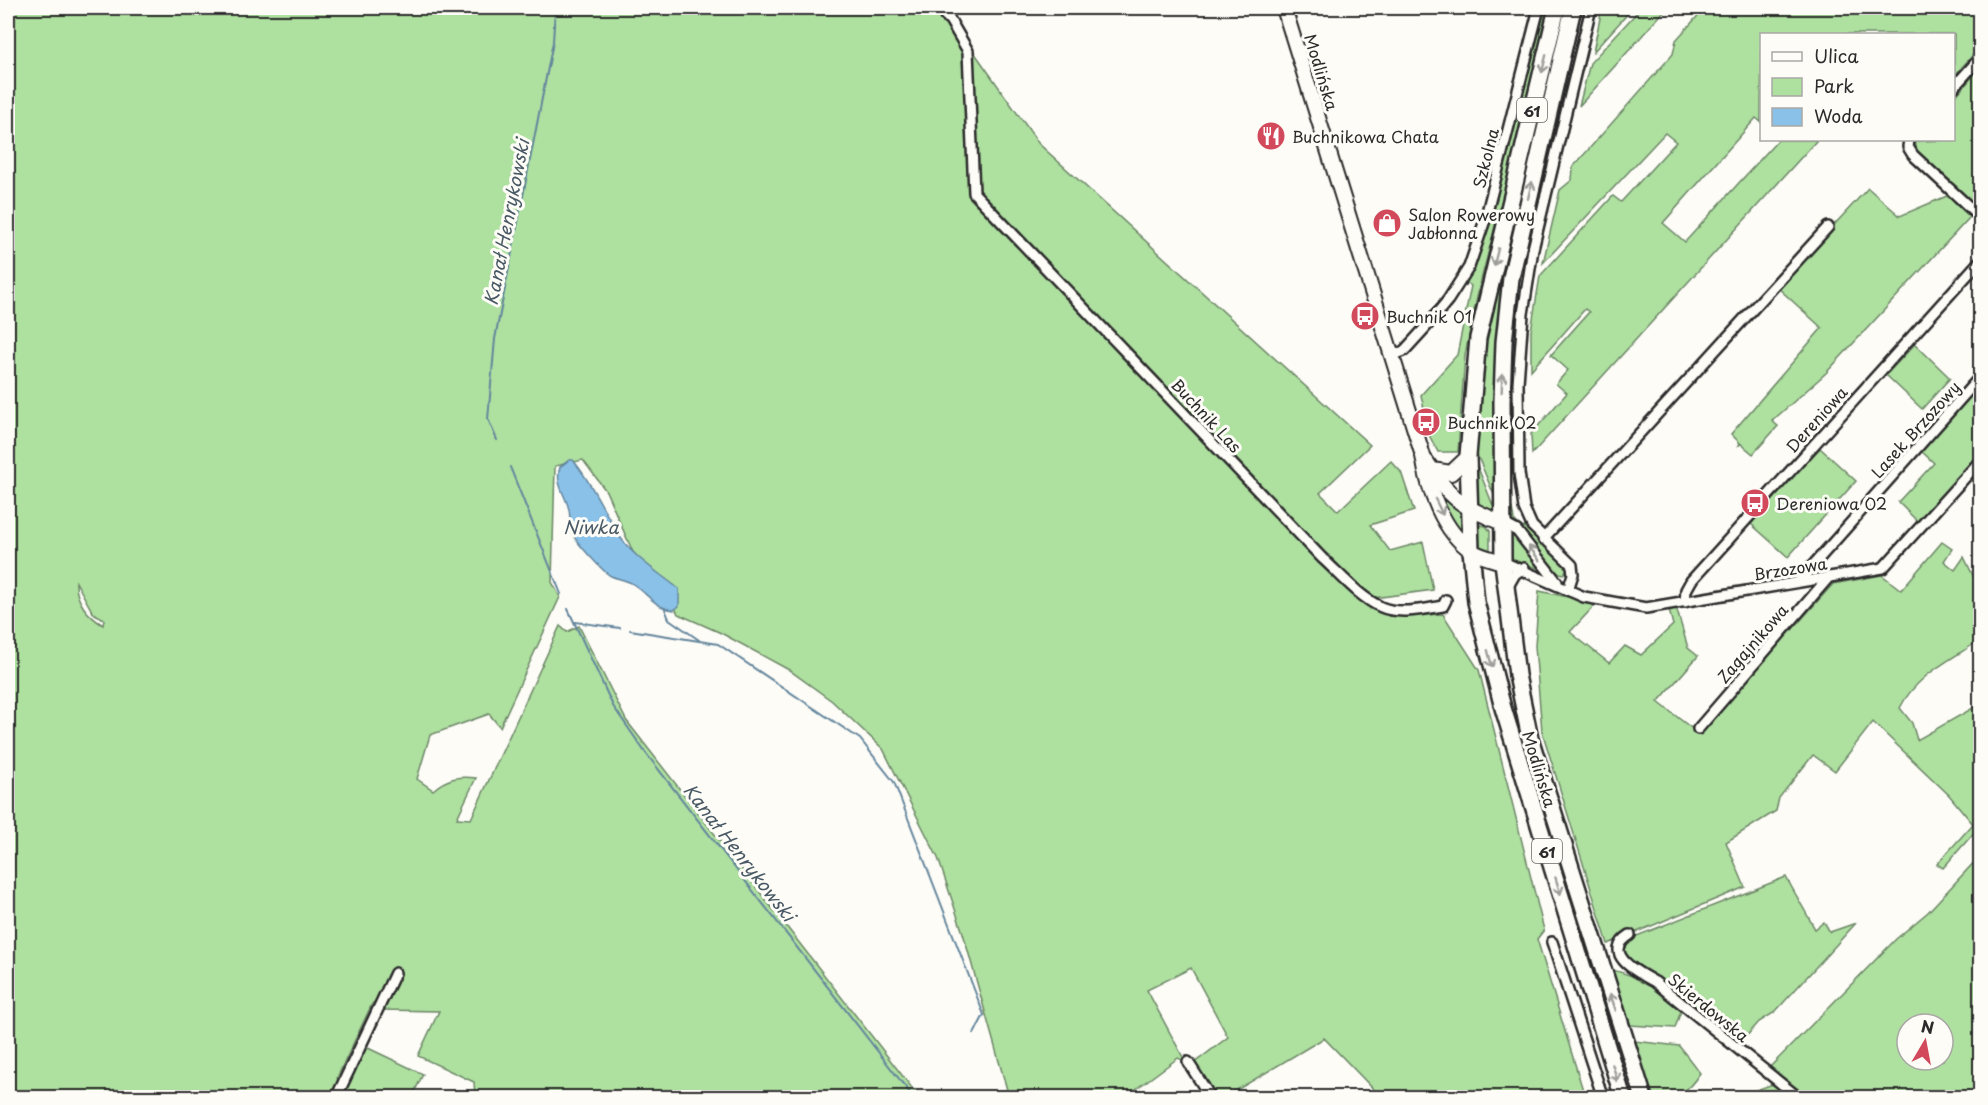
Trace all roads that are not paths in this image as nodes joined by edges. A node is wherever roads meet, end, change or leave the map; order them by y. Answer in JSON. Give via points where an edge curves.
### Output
{"nodes":[{"id":1,"x":937,"y":8,"type":"edge"},
{"id":2,"x":1284,"y":8,"type":"edge"},
{"id":3,"x":1539,"y":8,"type":"edge"},
{"id":4,"x":1557,"y":8,"type":"edge"},
{"id":5,"x":1573,"y":8,"type":"edge"},
{"id":6,"x":1592,"y":8,"type":"edge"},
{"id":7,"x":1980,"y":58,"type":"edge"},
{"id":8,"x":1955,"y":85,"type":"edge"},
{"id":9,"x":1909,"y":141,"type":"edge"},
{"id":10,"x":1980,"y":217,"type":"edge"},
{"id":11,"x":1828,"y":227,"type":"dead end"},
{"id":12,"x":1980,"y":261,"type":"edge"},
{"id":13,"x":1391,"y":356,"type":"junction"},
{"id":14,"x":1980,"y":377,"type":"edge"},
{"id":15,"x":1423,"y":456,"type":"junction"},
{"id":16,"x":1468,"y":457,"type":"junction"},
{"id":17,"x":1980,"y":461,"type":"edge"},
{"id":18,"x":1432,"y":470,"type":"junction"},
{"id":19,"x":1469,"y":509,"type":"junction"},
{"id":20,"x":1504,"y":524,"type":"junction"},
{"id":21,"x":1543,"y":539,"type":"junction"},
{"id":22,"x":1471,"y":550,"type":"junction"},
{"id":23,"x":1503,"y":562,"type":"junction"},
{"id":24,"x":1524,"y":568,"type":"junction"},
{"id":25,"x":1829,"y":577,"type":"junction"},
{"id":26,"x":1799,"y":581,"type":"junction"},
{"id":27,"x":1565,"y":588,"type":"junction"},
{"id":28,"x":1506,"y":591,"type":"junction"},
{"id":29,"x":1685,"y":602,"type":"junction"},
{"id":30,"x":1444,"y":603,"type":"dead end"},
{"id":31,"x":1698,"y":729,"type":"dead end"},
{"id":32,"x":1630,"y":935,"type":"dead end"},
{"id":33,"x":1552,"y":942,"type":"dead end"},
{"id":34,"x":395,"y":973,"type":"dead end"},
{"id":35,"x":1188,"y":1062,"type":"dead end"},
{"id":36,"x":336,"y":1098,"type":"edge"},
{"id":37,"x":1211,"y":1098,"type":"edge"},
{"id":38,"x":1603,"y":1098,"type":"edge"},
{"id":39,"x":1623,"y":1098,"type":"edge"},
{"id":40,"x":1644,"y":1098,"type":"edge"},
{"id":41,"x":1799,"y":1098,"type":"edge"}],
"edges":[{"from":1,"to":30,"type":"street","name":"Buchnik Las","via":[[950,20],[968,51],[974,192],[1349,582],[1382,608],[1409,611]]},
{"from":2,"to":13,"type":"main road","name":"Modlińska"},
{"from":3,"to":13,"type":"street","name":"Szkolna","via":[[1485,220],[1469,267],[1425,328],[1403,352]]},
{"from":4,"to":16,"type":"main road","number":"61","one_way":true,"via":[[1482,320],[1473,371]]},
{"from":20,"to":5,"type":"main road","number":"61","one_way":true,"via":[[1502,400],[1511,278]]},
{"from":6,"to":21,"type":"street","via":[[1533,249],[1523,314],[1518,383],[1521,494],[1529,521]]},
{"from":7,"to":8,"type":"street"},
{"from":9,"to":10,"type":"street","via":[[1913,155]]},
{"from":11,"to":21,"type":"street"},
{"from":12,"to":29,"type":"street","name":"Dereniowa","via":[[1691,581]]},
{"from":13,"to":15,"type":"main road","name":"Modlińska"},
{"from":14,"to":26,"type":"street","name":"Lasek Brzozowy"},
{"from":15,"to":18,"type":"main road","name":"Modlińska"},
{"from":15,"to":22,"type":"main road","name":"Modlińska","one_way":true,"via":[[1426,479],[1444,519]]},
{"from":16,"to":18,"type":"main road","via":[[1451,473]]},
{"from":16,"to":19,"type":"main road","number":"61"},
{"from":17,"to":25,"type":"street","name":"Brzozowa","via":[[1884,568]]},
{"from":18,"to":19,"type":"main road","name":"Modlińska","via":[[1452,498]]},
{"from":19,"to":20,"type":"main road","name":"Modlińska"},
{"from":19,"to":22,"type":"main road","number":"61"},
{"from":20,"to":23,"type":"main road","number":"61"},
{"from":27,"to":20,"type":"street","one_way":true,"via":[[1516,531]]},
{"from":21,"to":27,"type":"street","via":[[1572,565],[1573,574]]},
{"from":22,"to":23,"type":"main road"},
{"from":22,"to":39,"type":"main road","name":"Modlińska","number":"61","one_way":true,"via":[[1476,602],[1503,708]]},
{"from":23,"to":24,"type":"street","name":"Brzozowa"},
{"from":23,"to":28,"type":"main road","name":"Modlińska","number":"61"},
{"from":24,"to":27,"type":"street","name":"Brzozowa"},
{"from":24,"to":28,"type":"street","via":[[1515,574]]},
{"from":25,"to":26,"type":"street","name":"Brzozowa"},
{"from":25,"to":31,"type":"street","name":"Zagajnikowa"},
{"from":26,"to":29,"type":"street","name":"Brzozowa"},
{"from":27,"to":29,"type":"street","name":"Brzozowa","via":[[1596,600],[1646,608]]},
{"from":40,"to":28,"type":"main road","name":"Modlińska","number":"61","one_way":true,"via":[[1530,738]]},
{"from":32,"to":41,"type":"street","name":"Skierdowska","via":[[1621,943],[1620,951],[1629,967],[1655,982]]},
{"from":33,"to":38,"type":"street"},
{"from":34,"to":36,"type":"street"},
{"from":35,"to":37,"type":"street"}]}
